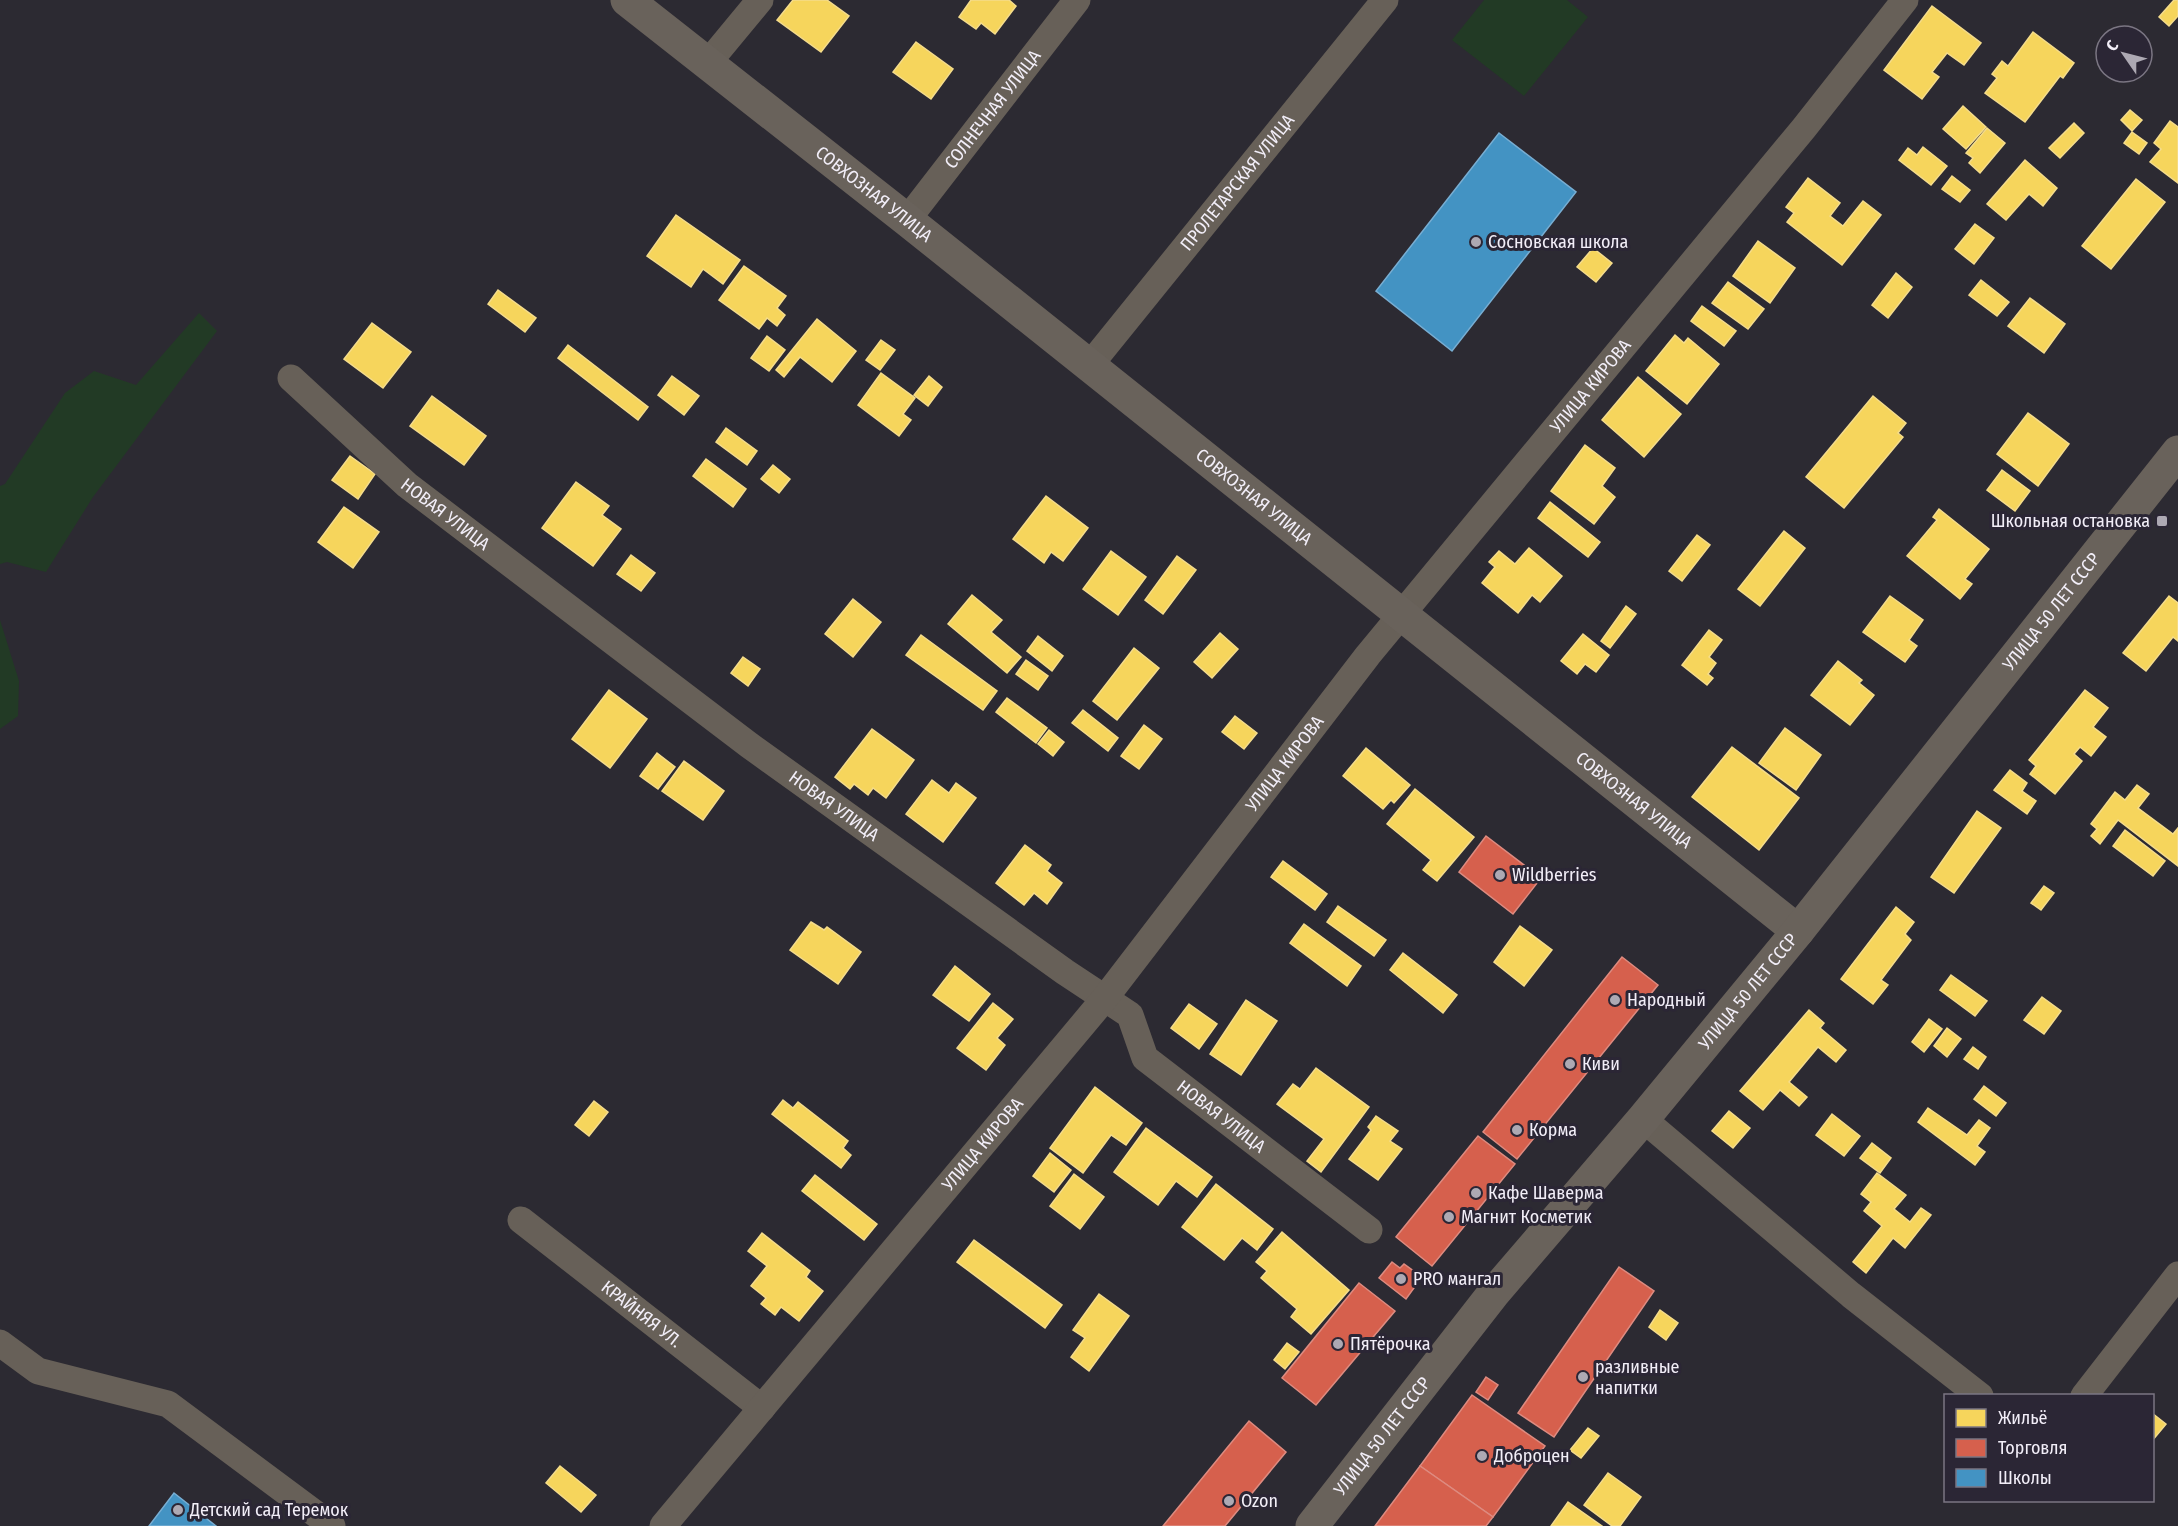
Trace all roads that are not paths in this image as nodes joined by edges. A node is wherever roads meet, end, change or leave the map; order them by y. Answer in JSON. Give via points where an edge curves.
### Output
{"nodes":[{"id":1,"x":627,"y":0,"type":"edge"},
{"id":2,"x":760,"y":0,"type":"edge"},
{"id":3,"x":1077,"y":0,"type":"edge"},
{"id":4,"x":1385,"y":0,"type":"edge"},
{"id":5,"x":1905,"y":0,"type":"edge"},
{"id":6,"x":707,"y":64,"type":"junction"},
{"id":7,"x":907,"y":219,"type":"junction"},
{"id":8,"x":1089,"y":366,"type":"junction"},
{"id":9,"x":291,"y":378,"type":"dead end"},
{"id":10,"x":2178,"y":452,"type":"edge"},
{"id":11,"x":1401,"y":614,"type":"junction"},
{"id":12,"x":1798,"y":931,"type":"junction"},
{"id":13,"x":1105,"y":998,"type":"junction"},
{"id":14,"x":1643,"y":1119,"type":"junction"},
{"id":15,"x":521,"y":1220,"type":"dead end"},
{"id":16,"x":1369,"y":1230,"type":"dead end"},
{"id":17,"x":2178,"y":1275,"type":"edge"},
{"id":18,"x":0,"y":1343,"type":"edge"},
{"id":19,"x":1979,"y":1394,"type":"edge"},
{"id":20,"x":2086,"y":1394,"type":"edge"},
{"id":21,"x":762,"y":1408,"type":"junction"},
{"id":22,"x":332,"y":1526,"type":"edge"},
{"id":23,"x":663,"y":1526,"type":"edge"},
{"id":24,"x":1312,"y":1526,"type":"edge"}],
"edges":[{"from":1,"to":6,"type":"main road","name":"СОВХОЗНАЯ УЛИЦА"},
{"from":2,"to":6,"type":"street"},
{"from":3,"to":7,"type":"street","name":"СОЛНЕЧНАЯ УЛИЦА"},
{"from":4,"to":8,"type":"street","name":"ПРОЛЕТАРСКАЯ УЛИЦА"},
{"from":5,"to":11,"type":"street","name":"УЛИЦА КИРОВА","via":[[1797,137]]},
{"from":6,"to":7,"type":"main road","name":"СОВХОЗНАЯ УЛИЦА"},
{"from":7,"to":8,"type":"main road","name":"СОВХОЗНАЯ УЛИЦА"},
{"from":8,"to":11,"type":"main road","name":"СОВХОЗНАЯ УЛИЦА"},
{"from":9,"to":13,"type":"street","name":"НОВАЯ УЛИЦА","via":[[426,500],[749,745]]},
{"from":10,"to":12,"type":"main road","name":"УЛИЦА 50 ЛЕТ СССР"},
{"from":11,"to":12,"type":"main road","name":"СОВХОЗНАЯ УЛИЦА"},
{"from":11,"to":13,"type":"street","name":"УЛИЦА КИРОВА"},
{"from":12,"to":14,"type":"main road","name":"УЛИЦА 50 ЛЕТ СССР"},
{"from":13,"to":16,"type":"street","name":"НОВАЯ УЛИЦА","via":[[1130,1015],[1145,1058]]},
{"from":13,"to":21,"type":"street","name":"УЛИЦА КИРОВА"},
{"from":14,"to":19,"type":"street","via":[[1851,1295]]},
{"from":14,"to":24,"type":"main road","name":"УЛИЦА 50 ЛЕТ СССР","via":[[1493,1294]]},
{"from":15,"to":21,"type":"street","name":"КРАЙНЯЯ УЛ."},
{"from":17,"to":20,"type":"street"},
{"from":18,"to":22,"type":"street","via":[[38,1371],[168,1404]]},
{"from":21,"to":23,"type":"street","name":"УЛИЦА КИРОВА"}]}
